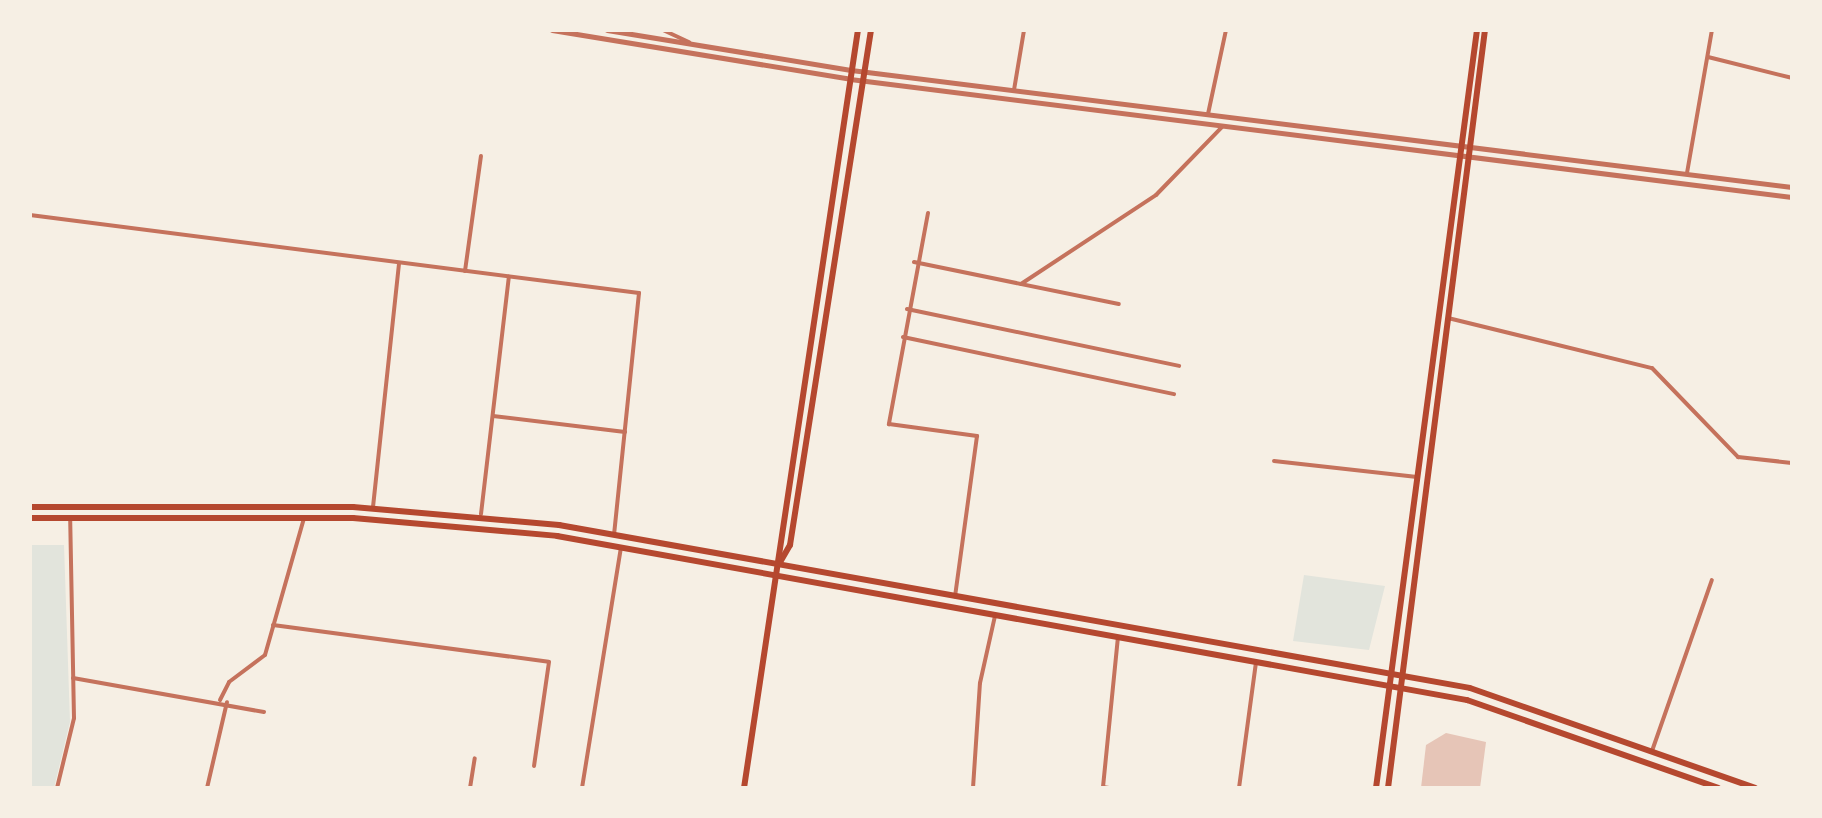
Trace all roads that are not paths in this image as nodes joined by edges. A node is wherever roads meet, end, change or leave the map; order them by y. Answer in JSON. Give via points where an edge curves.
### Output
{"nodes":[{"id":1,"x":552,"y":30,"type":"edge"},
{"id":2,"x":607,"y":30,"type":"edge"},
{"id":3,"x":663,"y":30,"type":"edge"},
{"id":4,"x":858,"y":30,"type":"edge"},
{"id":5,"x":871,"y":30,"type":"edge"},
{"id":6,"x":1024,"y":30,"type":"edge"},
{"id":7,"x":1226,"y":30,"type":"edge"},
{"id":8,"x":1477,"y":30,"type":"edge"},
{"id":9,"x":1485,"y":30,"type":"edge"},
{"id":10,"x":1712,"y":30,"type":"edge"},
{"id":11,"x":694,"y":44,"type":"junction"},
{"id":12,"x":1708,"y":57,"type":"junction"},
{"id":13,"x":851,"y":70,"type":"junction"},
{"id":14,"x":864,"y":72,"type":"junction"},
{"id":15,"x":1792,"y":78,"type":"edge"},
{"id":16,"x":850,"y":79,"type":"junction"},
{"id":17,"x":863,"y":81,"type":"junction"},
{"id":18,"x":1014,"y":90,"type":"junction"},
{"id":19,"x":1207,"y":115,"type":"junction"},
{"id":20,"x":1222,"y":127,"type":"junction"},
{"id":21,"x":1465,"y":148,"type":"junction"},
{"id":22,"x":481,"y":156,"type":"dead end"},
{"id":23,"x":1464,"y":158,"type":"junction"},
{"id":24,"x":1687,"y":175,"type":"junction"},
{"id":25,"x":1792,"y":187,"type":"edge"},
{"id":26,"x":1792,"y":197,"type":"edge"},
{"id":27,"x":928,"y":213,"type":"dead end"},
{"id":28,"x":30,"y":215,"type":"edge"},
{"id":29,"x":914,"y":262,"type":"junction"},
{"id":30,"x":399,"y":263,"type":"junction"},
{"id":31,"x":465,"y":271,"type":"junction"},
{"id":32,"x":509,"y":277,"type":"junction"},
{"id":33,"x":1021,"y":284,"type":"junction"},
{"id":34,"x":1119,"y":304,"type":"dead end"},
{"id":35,"x":907,"y":308,"type":"junction"},
{"id":36,"x":1447,"y":318,"type":"junction"},
{"id":37,"x":903,"y":337,"type":"junction"},
{"id":38,"x":1179,"y":366,"type":"dead end"},
{"id":39,"x":1174,"y":394,"type":"dead end"},
{"id":40,"x":493,"y":416,"type":"junction"},
{"id":41,"x":625,"y":432,"type":"junction"},
{"id":42,"x":1274,"y":461,"type":"dead end"},
{"id":43,"x":1792,"y":463,"type":"edge"},
{"id":44,"x":1417,"y":477,"type":"junction"},
{"id":45,"x":30,"y":507,"type":"edge"},
{"id":46,"x":373,"y":508,"type":"junction"},
{"id":47,"x":481,"y":514,"type":"junction"},
{"id":48,"x":30,"y":518,"type":"edge"},
{"id":49,"x":70,"y":518,"type":"junction"},
{"id":50,"x":304,"y":518,"type":"junction"},
{"id":51,"x":614,"y":535,"type":"junction"},
{"id":52,"x":621,"y":547,"type":"junction"},
{"id":53,"x":779,"y":564,"type":"junction"},
{"id":54,"x":777,"y":576,"type":"junction"},
{"id":55,"x":1712,"y":580,"type":"dead end"},
{"id":56,"x":955,"y":596,"type":"junction"},
{"id":57,"x":995,"y":616,"type":"junction"},
{"id":58,"x":273,"y":625,"type":"junction"},
{"id":59,"x":1118,"y":638,"type":"junction"},
{"id":60,"x":1256,"y":663,"type":"junction"},
{"id":61,"x":1391,"y":674,"type":"junction"},
{"id":62,"x":1402,"y":676,"type":"junction"},
{"id":63,"x":73,"y":678,"type":"junction"},
{"id":64,"x":1389,"y":686,"type":"junction"},
{"id":65,"x":1400,"y":688,"type":"junction"},
{"id":66,"x":220,"y":700,"type":"junction"},
{"id":67,"x":227,"y":702,"type":"junction"},
{"id":68,"x":264,"y":712,"type":"dead end"},
{"id":69,"x":1652,"y":751,"type":"junction"},
{"id":70,"x":475,"y":758,"type":"dead end"},
{"id":71,"x":534,"y":766,"type":"dead end"},
{"id":72,"x":57,"y":788,"type":"edge"},
{"id":73,"x":207,"y":788,"type":"edge"},
{"id":74,"x":470,"y":788,"type":"edge"},
{"id":75,"x":582,"y":788,"type":"edge"},
{"id":76,"x":744,"y":788,"type":"edge"},
{"id":77,"x":973,"y":788,"type":"edge"},
{"id":78,"x":1109,"y":788,"type":"edge"},
{"id":79,"x":1239,"y":788,"type":"edge"},
{"id":80,"x":1376,"y":788,"type":"edge"},
{"id":81,"x":1388,"y":788,"type":"edge"},
{"id":82,"x":1718,"y":788,"type":"edge"},
{"id":83,"x":1755,"y":788,"type":"edge"}],
"edges":[{"from":1,"to":16,"type":"street"},
{"from":2,"to":11,"type":"street"},
{"from":3,"to":11,"type":"street"},
{"from":4,"to":13,"type":"main road"},
{"from":5,"to":14,"type":"main road"},
{"from":6,"to":18,"type":"street"},
{"from":7,"to":19,"type":"street"},
{"from":8,"to":21,"type":"main road"},
{"from":9,"to":21,"type":"main road"},
{"from":10,"to":12,"type":"street"},
{"from":11,"to":13,"type":"street"},
{"from":12,"to":15,"type":"street"},
{"from":12,"to":24,"type":"street"},
{"from":13,"to":14,"type":"street"},
{"from":13,"to":16,"type":"main road"},
{"from":14,"to":17,"type":"main road"},
{"from":14,"to":18,"type":"street"},
{"from":16,"to":17,"type":"street"},
{"from":16,"to":53,"type":"main road"},
{"from":17,"to":20,"type":"street"},
{"from":17,"to":53,"type":"main road","via":[[790,545]]},
{"from":18,"to":19,"type":"street"},
{"from":19,"to":21,"type":"street"},
{"from":20,"to":23,"type":"street"},
{"from":20,"to":33,"type":"street","via":[[1156,195]]},
{"from":21,"to":23,"type":"main road"},
{"from":21,"to":24,"type":"street"},
{"from":22,"to":31,"type":"street"},
{"from":23,"to":26,"type":"street"},
{"from":23,"to":36,"type":"main road"},
{"from":23,"to":44,"type":"main road"},
{"from":24,"to":25,"type":"street"},
{"from":27,"to":29,"type":"street"},
{"from":28,"to":30,"type":"street"},
{"from":29,"to":33,"type":"street"},
{"from":29,"to":35,"type":"street"},
{"from":30,"to":31,"type":"street"},
{"from":30,"to":46,"type":"street"},
{"from":31,"to":32,"type":"street"},
{"from":32,"to":40,"type":"street"},
{"from":32,"to":41,"type":"street","via":[[639,293]]},
{"from":33,"to":34,"type":"street"},
{"from":35,"to":37,"type":"street"},
{"from":35,"to":38,"type":"street"},
{"from":36,"to":43,"type":"street","via":[[1652,368],[1738,457]]},
{"from":36,"to":62,"type":"main road"},
{"from":37,"to":39,"type":"street"},
{"from":37,"to":56,"type":"street","via":[[889,424],[977,436]]},
{"from":40,"to":41,"type":"street"},
{"from":40,"to":47,"type":"street"},
{"from":41,"to":51,"type":"street"},
{"from":42,"to":44,"type":"street"},
{"from":44,"to":61,"type":"main road"},
{"from":45,"to":46,"type":"main road"},
{"from":46,"to":47,"type":"main road"},
{"from":47,"to":51,"type":"main road"},
{"from":48,"to":49,"type":"main road"},
{"from":49,"to":50,"type":"main road"},
{"from":49,"to":63,"type":"street"},
{"from":50,"to":52,"type":"main road","via":[[453,522]]},
{"from":50,"to":58,"type":"street"},
{"from":51,"to":53,"type":"main road"},
{"from":52,"to":54,"type":"main road"},
{"from":52,"to":75,"type":"street"},
{"from":53,"to":54,"type":"main road"},
{"from":53,"to":56,"type":"main road"},
{"from":54,"to":57,"type":"main road"},
{"from":54,"to":76,"type":"main road"},
{"from":55,"to":69,"type":"street"},
{"from":56,"to":61,"type":"main road"},
{"from":57,"to":59,"type":"main road"},
{"from":57,"to":77,"type":"street","via":[[980,683]]},
{"from":58,"to":66,"type":"street","via":[[260,664],[235,676]]},
{"from":58,"to":71,"type":"street","via":[[549,662]]},
{"from":59,"to":60,"type":"main road"},
{"from":59,"to":78,"type":"street","via":[[1103,787]]},
{"from":60,"to":64,"type":"main road"},
{"from":60,"to":79,"type":"street"},
{"from":61,"to":62,"type":"main road"},
{"from":61,"to":64,"type":"main road"},
{"from":62,"to":65,"type":"main road"},
{"from":62,"to":69,"type":"main road","via":[[1495,694]]},
{"from":63,"to":66,"type":"street"},
{"from":63,"to":72,"type":"street","via":[[73,727]]},
{"from":64,"to":65,"type":"main road"},
{"from":64,"to":80,"type":"main road"},
{"from":65,"to":81,"type":"main road"},
{"from":65,"to":82,"type":"main road","via":[[1491,706]]},
{"from":66,"to":67,"type":"street"},
{"from":67,"to":68,"type":"street"},
{"from":67,"to":73,"type":"street"},
{"from":69,"to":83,"type":"main road"},
{"from":70,"to":74,"type":"street"}]}
